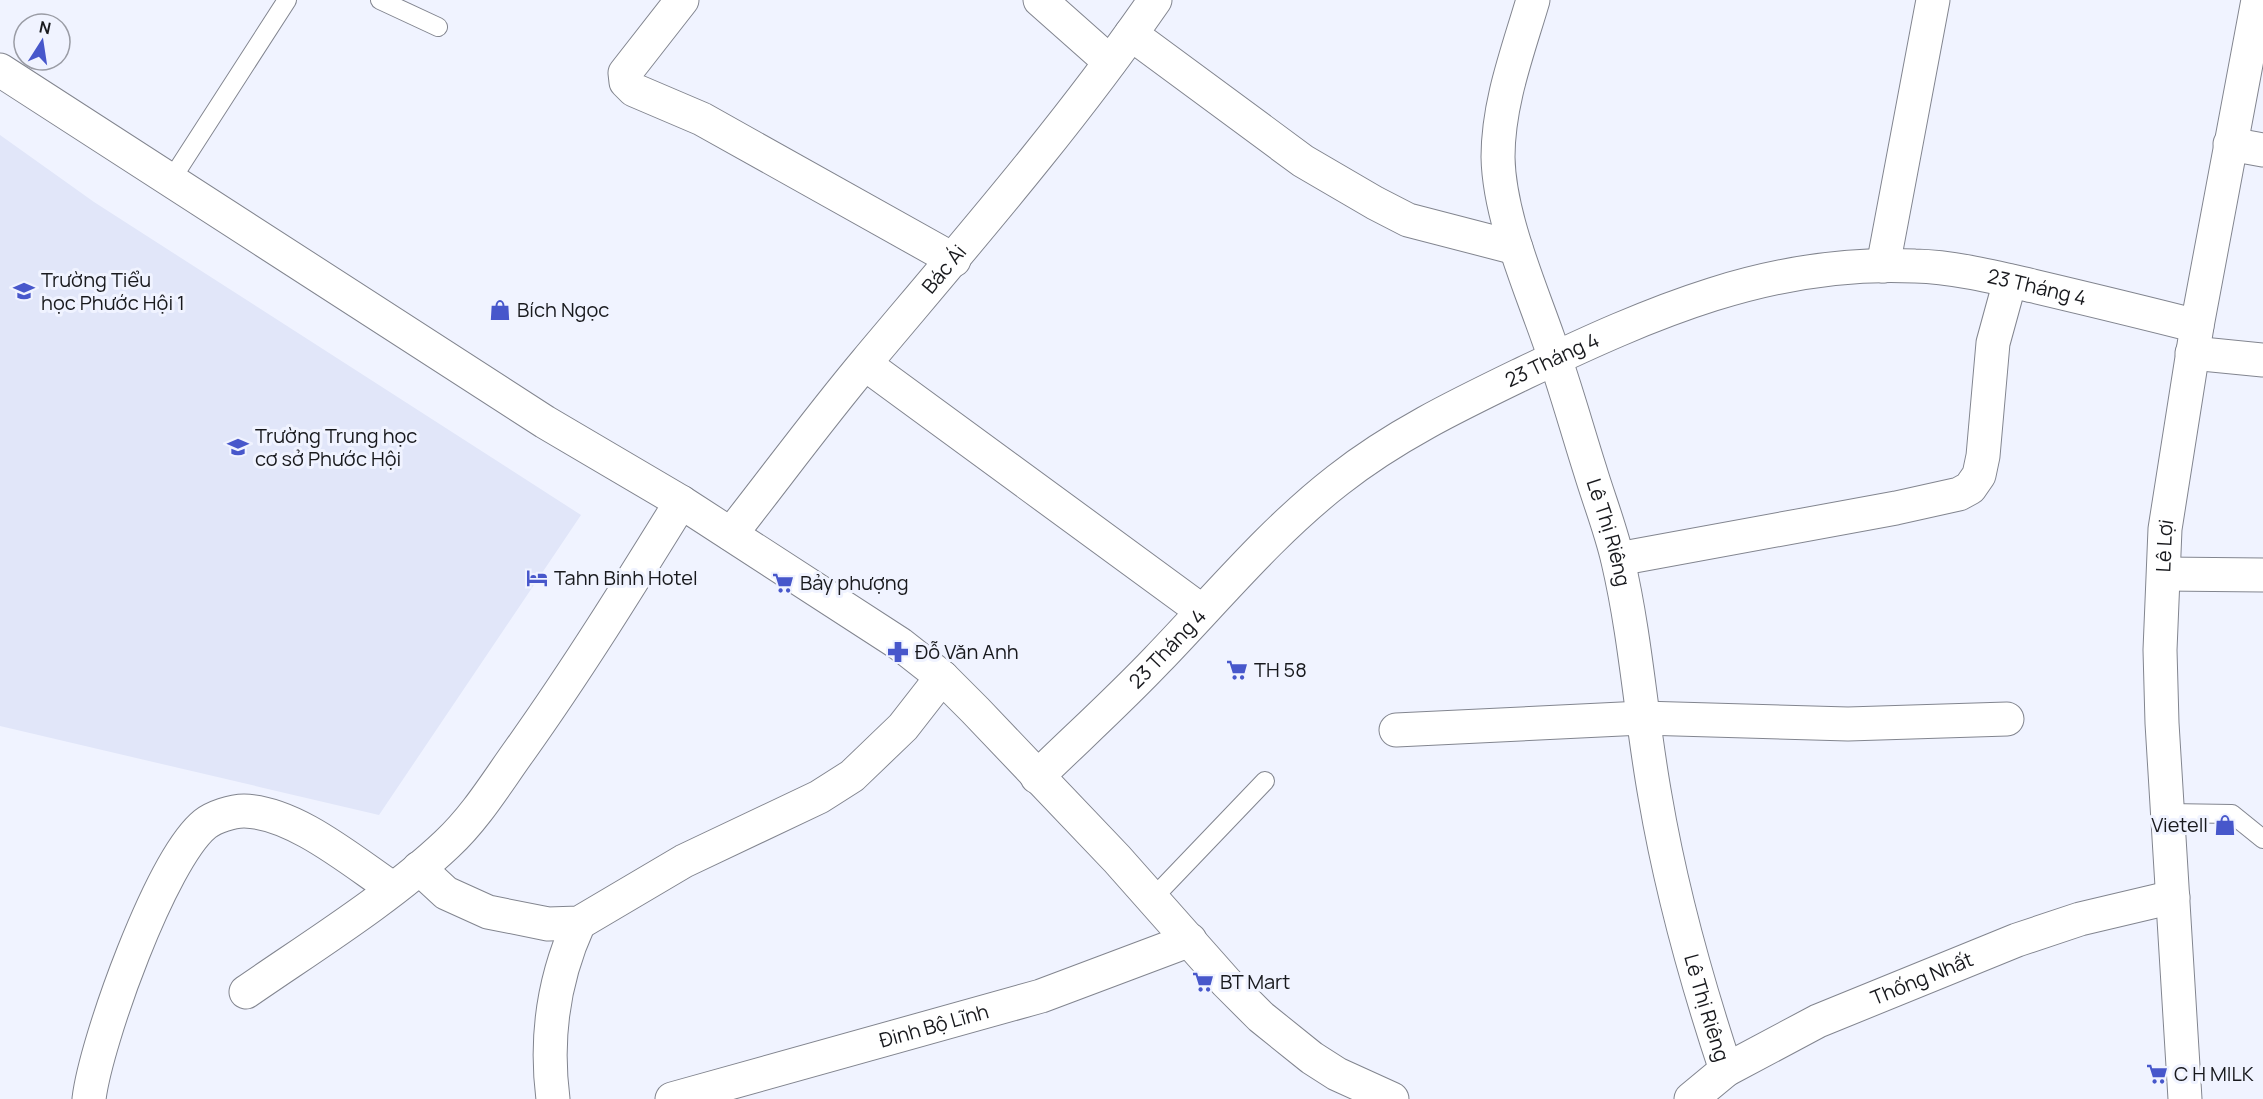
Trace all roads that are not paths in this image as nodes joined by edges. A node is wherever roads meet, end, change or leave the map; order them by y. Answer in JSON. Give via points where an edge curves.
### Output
{"nodes":[{"id":1,"x":287,"y":0,"type":"edge"},
{"id":2,"x":380,"y":0,"type":"edge"},
{"id":3,"x":682,"y":0,"type":"edge"},
{"id":4,"x":1040,"y":0,"type":"edge"},
{"id":5,"x":1155,"y":0,"type":"edge"},
{"id":6,"x":1533,"y":0,"type":"edge"},
{"id":7,"x":1932,"y":0,"type":"edge"},
{"id":8,"x":2258,"y":0,"type":"edge"},
{"id":9,"x":438,"y":27,"type":"dead end"},
{"id":10,"x":1131,"y":34,"type":"junction"},
{"id":11,"x":1110,"y":63,"type":"junction"},
{"id":12,"x":0,"y":70,"type":"edge"},
{"id":13,"x":2230,"y":144,"type":"junction"},
{"id":14,"x":2263,"y":150,"type":"edge"},
{"id":15,"x":171,"y":180,"type":"junction"},
{"id":16,"x":1516,"y":248,"type":"junction"},
{"id":17,"x":954,"y":260,"type":"junction"},
{"id":18,"x":1883,"y":266,"type":"junction"},
{"id":19,"x":2010,"y":281,"type":"junction"},
{"id":20,"x":2194,"y":339,"type":"junction"},
{"id":21,"x":1555,"y":358,"type":"junction"},
{"id":22,"x":2263,"y":360,"type":"edge"},
{"id":23,"x":865,"y":364,"type":"junction"},
{"id":24,"x":681,"y":502,"type":"junction"},
{"id":25,"x":731,"y":534,"type":"junction"},
{"id":26,"x":1618,"y":559,"type":"junction"},
{"id":27,"x":2164,"y":574,"type":"junction"},
{"id":28,"x":2263,"y":575,"type":"edge"},
{"id":29,"x":1202,"y":611,"type":"junction"},
{"id":30,"x":942,"y":677,"type":"junction"},
{"id":31,"x":1642,"y":718,"type":"junction"},
{"id":32,"x":2007,"y":719,"type":"dead end"},
{"id":33,"x":1396,"y":730,"type":"dead end"},
{"id":34,"x":1037,"y":777,"type":"junction"},
{"id":35,"x":1265,"y":781,"type":"dead end"},
{"id":36,"x":2169,"y":813,"type":"junction"},
{"id":37,"x":2263,"y":839,"type":"edge"},
{"id":38,"x":419,"y":868,"type":"junction"},
{"id":39,"x":392,"y":888,"type":"junction"},
{"id":40,"x":2173,"y":897,"type":"junction"},
{"id":41,"x":1153,"y":898,"type":"junction"},
{"id":42,"x":579,"y":923,"type":"junction"},
{"id":43,"x":1190,"y":940,"type":"junction"},
{"id":44,"x":246,"y":992,"type":"dead end"},
{"id":45,"x":1726,"y":1070,"type":"junction"},
{"id":46,"x":1375,"y":1096,"type":"edge"},
{"id":47,"x":89,"y":1099,"type":"edge"},
{"id":48,"x":553,"y":1099,"type":"edge"},
{"id":49,"x":672,"y":1099,"type":"edge"},
{"id":50,"x":1691,"y":1099,"type":"edge"},
{"id":51,"x":2185,"y":1099,"type":"edge"}],
"edges":[{"from":1,"to":15,"type":"lane"},
{"from":2,"to":9,"type":"lane"},
{"from":3,"to":17,"type":"street","via":[[625,73],[626,82],[634,90],[702,118]]},
{"from":4,"to":11,"type":"street"},
{"from":5,"to":10,"type":"street","name":"Bác Ái"},
{"from":6,"to":16,"type":"street","name":"Lê Thị Riêng","via":[[1506,93],[1499,146]]},
{"from":7,"to":18,"type":"street"},
{"from":8,"to":13,"type":"street","name":"Lê Lợi"},
{"from":10,"to":11,"type":"street","name":"Bác Ái"},
{"from":10,"to":16,"type":"street","via":[[1303,161],[1375,204],[1408,220]]},
{"from":11,"to":17,"type":"street","name":"Bác Ái"},
{"from":12,"to":15,"type":"street"},
{"from":13,"to":14,"type":"street"},
{"from":13,"to":20,"type":"street","name":"Lê Lợi"},
{"from":15,"to":24,"type":"street","via":[[545,422]]},
{"from":16,"to":21,"type":"street","name":"Lê Thị Riêng"},
{"from":17,"to":23,"type":"street","name":"Bác Ái"},
{"from":18,"to":19,"type":"street","name":"23 Tháng 4","via":[[1960,270]]},
{"from":18,"to":21,"type":"street","name":"23 Tháng 4","via":[[1809,271],[1756,280],[1624,325]]},
{"from":19,"to":20,"type":"street","name":"23 Tháng 4"},
{"from":19,"to":26,"type":"street","via":[[1993,343],[1983,456],[1979,475],[1970,488],[1896,508]]},
{"from":20,"to":22,"type":"street","name":"23 Tháng 4"},
{"from":20,"to":27,"type":"street","name":"Lê Lợi","via":[[2168,501]]},
{"from":21,"to":26,"type":"street","name":"Lê Thị Riêng"},
{"from":21,"to":29,"type":"street","name":"23 Tháng 4","via":[[1413,429],[1337,480]]},
{"from":23,"to":25,"type":"street","name":"Bác Ái"},
{"from":23,"to":29,"type":"street"},
{"from":24,"to":25,"type":"street"},
{"from":24,"to":38,"type":"street","via":[[532,733],[480,805],[449,842]]},
{"from":25,"to":30,"type":"street","via":[[900,644]]},
{"from":26,"to":31,"type":"street","name":"Lê Thị Riêng"},
{"from":27,"to":28,"type":"street"},
{"from":27,"to":36,"type":"street","name":"Lê Lợi","via":[[2160,650]]},
{"from":29,"to":34,"type":"street","name":"23 Tháng 4"},
{"from":30,"to":34,"type":"street"},
{"from":30,"to":42,"type":"street","via":[[903,727],[852,776],[819,797],[684,861]]},
{"from":31,"to":32,"type":"street","via":[[1848,724]]},
{"from":31,"to":33,"type":"street"},
{"from":31,"to":45,"type":"street","name":"Lê Thị Riêng","via":[[1675,895],[1697,982]]},
{"from":34,"to":41,"type":"street"},
{"from":35,"to":41,"type":"lane"},
{"from":36,"to":37,"type":"lane","via":[[2232,814]]},
{"from":36,"to":40,"type":"street","name":"Lê Lợi"},
{"from":38,"to":39,"type":"street"},
{"from":38,"to":42,"type":"street","via":[[446,893],[488,912],[548,924]]},
{"from":39,"to":44,"type":"street"},
{"from":39,"to":47,"type":"street","via":[[300,828],[270,817],[243,811],[206,823],[175,863],[146,924],[111,1013]]},
{"from":40,"to":45,"type":"street","name":"Thống Nhất","via":[[2080,919],[2017,940],[1818,1020]]},
{"from":40,"to":51,"type":"street","name":"Lê Lợi"},
{"from":41,"to":43,"type":"street"},
{"from":42,"to":48,"type":"street","via":[[564,955],[551,1018]]},
{"from":43,"to":46,"type":"street","via":[[1226,982],[1287,1039]]},
{"from":43,"to":49,"type":"street","name":"Đinh Bộ Lĩnh","via":[[1080,983],[989,1011]]},
{"from":45,"to":50,"type":"street","name":"Thống Nhất"}]}
